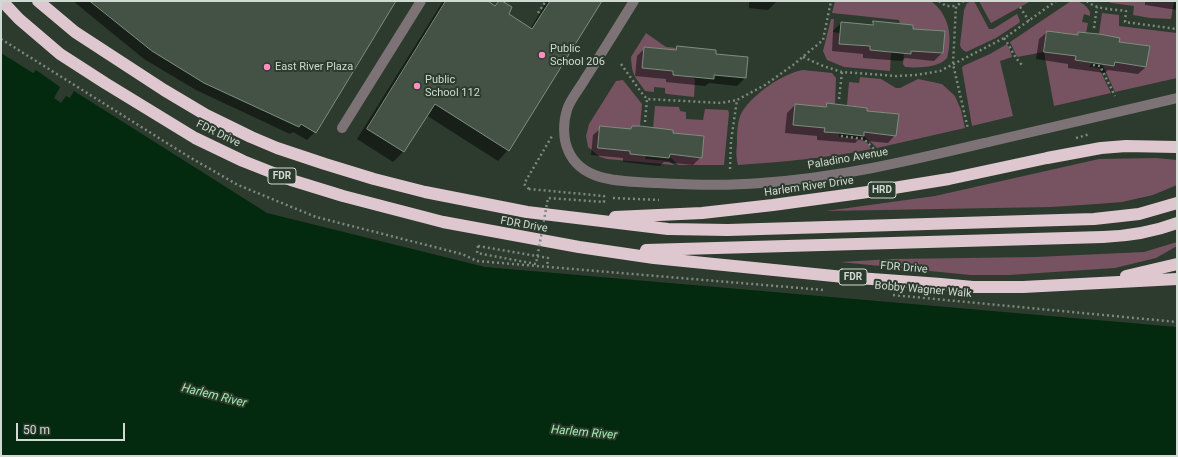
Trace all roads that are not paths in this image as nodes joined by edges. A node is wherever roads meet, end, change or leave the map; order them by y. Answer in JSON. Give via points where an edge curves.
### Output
{"nodes":[{"id":1,"x":2,"y":1,"type":"edge"},
{"id":2,"x":38,"y":1,"type":"edge"},
{"id":3,"x":45,"y":1,"type":"edge"},
{"id":4,"x":421,"y":1,"type":"edge"},
{"id":5,"x":634,"y":1,"type":"edge"},
{"id":6,"x":55,"y":16,"type":"junction"},
{"id":7,"x":1177,"y":98,"type":"edge"},
{"id":8,"x":342,"y":128,"type":"dead end"},
{"id":9,"x":1177,"y":147,"type":"edge"},
{"id":10,"x":1177,"y":203,"type":"edge"},
{"id":11,"x":584,"y":218,"type":"junction"},
{"id":12,"x":1177,"y":223,"type":"edge"},
{"id":13,"x":607,"y":251,"type":"junction"},
{"id":14,"x":1177,"y":264,"type":"edge"},
{"id":15,"x":1177,"y":279,"type":"edge"},
{"id":16,"x":1099,"y":283,"type":"junction"}],
"edges":[{"from":1,"to":13,"type":"highway","name":"FDR Drive","number":"FDR","via":[[40,37],[82,68],[195,138],[243,161],[291,180],[392,210],[494,233]]},
{"from":2,"to":6,"type":"highway","name":"FDR Drive","number":"FDR"},
{"from":3,"to":6,"type":"highway"},
{"from":4,"to":8,"type":"street"},
{"from":5,"to":7,"type":"street","name":"Paladino Avenue","via":[[567,109],[565,133],[568,150],[578,164],[598,177],[690,185],[760,183],[844,173],[947,152]]},
{"from":6,"to":11,"type":"highway","name":"FDR Drive","number":"FDR","via":[[75,32],[164,90],[212,118],[278,148],[374,179],[425,192],[527,212]]},
{"from":9,"to":11,"type":"highway","name":"Harlem River Drive","number":"HRD","via":[[1101,148],[917,185],[773,205],[702,213]]},
{"from":10,"to":11,"type":"highway","via":[[1139,214],[1094,220],[728,230],[668,229]]},
{"from":12,"to":13,"type":"highway","via":[[1131,235],[1103,237]]},
{"from":13,"to":16,"type":"highway","name":"FDR Drive","number":"FDR","via":[[836,276],[973,287]]},
{"from":14,"to":16,"type":"highway"},
{"from":15,"to":16,"type":"highway"}]}
